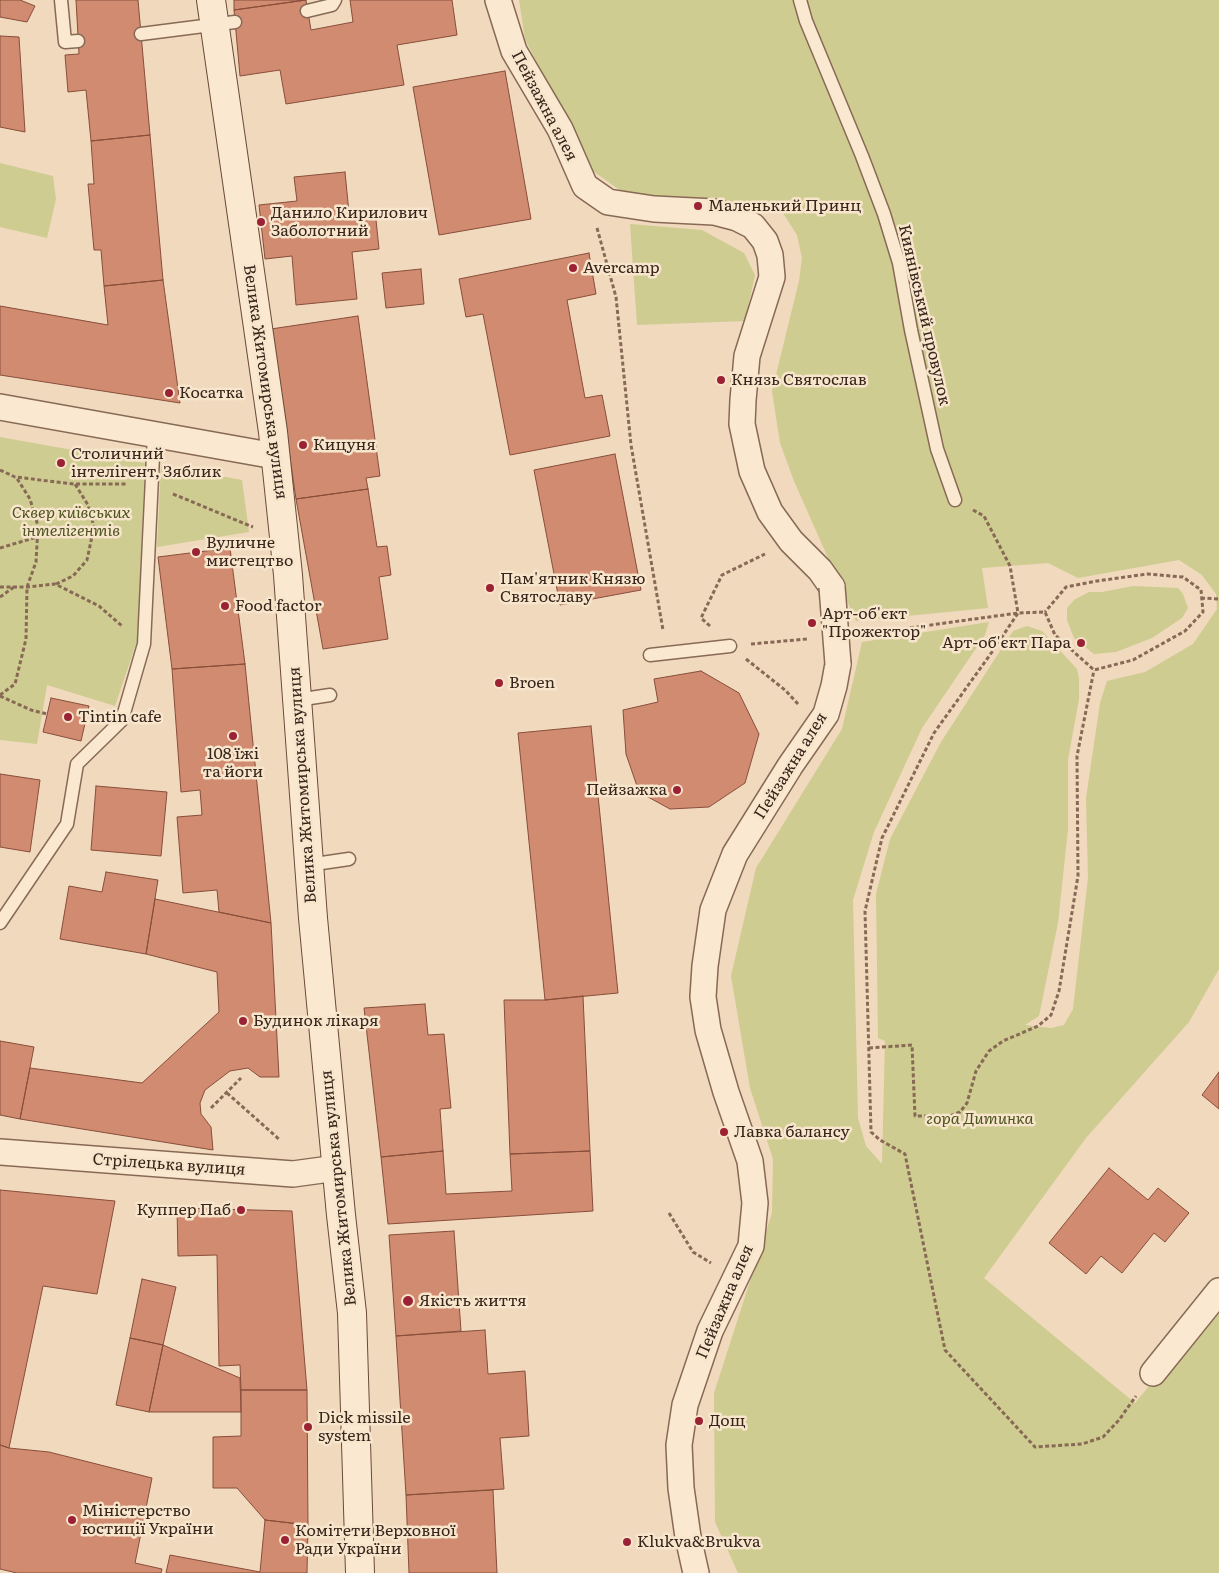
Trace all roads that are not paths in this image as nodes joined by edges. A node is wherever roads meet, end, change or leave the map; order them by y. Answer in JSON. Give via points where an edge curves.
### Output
{"nodes":[{"id":1,"x":61,"y":0,"type":"edge"},
{"id":2,"x":335,"y":0,"type":"edge"},
{"id":3,"x":498,"y":0,"type":"edge"},
{"id":4,"x":800,"y":0,"type":"edge"},
{"id":5,"x":307,"y":11,"type":"dead end"},
{"id":6,"x":220,"y":16,"type":"edge"},
{"id":7,"x":141,"y":34,"type":"dead end"},
{"id":8,"x":78,"y":41,"type":"dead end"},
{"id":9,"x":0,"y":407,"type":"edge"},
{"id":10,"x":154,"y":435,"type":"junction"},
{"id":11,"x":275,"y":456,"type":"junction"},
{"id":12,"x":955,"y":500,"type":"road end"},
{"id":13,"x":730,"y":646,"type":"road end"},
{"id":14,"x":650,"y":655,"type":"dead end"},
{"id":15,"x":330,"y":695,"type":"dead end"},
{"id":16,"x":298,"y":700,"type":"junction"},
{"id":17,"x":349,"y":859,"type":"dead end"},
{"id":18,"x":308,"y":865,"type":"junction"},
{"id":19,"x":0,"y":923,"type":"edge"},
{"id":20,"x":0,"y":1152,"type":"edge"},
{"id":21,"x":337,"y":1168,"type":"junction"},
{"id":22,"x":1219,"y":1291,"type":"edge"},
{"id":23,"x":1153,"y":1373,"type":"road end"},
{"id":24,"x":360,"y":1573,"type":"edge"},
{"id":25,"x":696,"y":1573,"type":"edge"}],
"edges":[{"from":1,"to":8,"type":"lane","via":[[65,42]]},
{"from":2,"to":5,"type":"lane","via":[[332,5]]},
{"from":3,"to":25,"type":"street","name":"Пейзажна алея","bridge":true,"via":[[514,50],[560,129],[585,186],[608,202],[654,209],[714,212],[737,218],[753,226],[765,241],[772,277],[747,356],[742,424],[752,471],[770,512],[832,587],[838,664],[826,714],[736,854],[713,910],[705,966],[703,997],[708,1030],[750,1161],[756,1203],[751,1246],[707,1340],[685,1405],[679,1445],[681,1488]]},
{"from":4,"to":12,"type":"lane","name":"Киянівський провулок","via":[[884,214],[899,263],[937,448]]},
{"from":6,"to":7,"type":"lane"},
{"from":6,"to":11,"type":"main road","name":"Велика Житомирська вулиця"},
{"from":9,"to":10,"type":"street"},
{"from":10,"to":11,"type":"street"},
{"from":10,"to":19,"type":"lane","via":[[144,644],[122,720],[77,764],[67,824]]},
{"from":11,"to":16,"type":"main road","name":"Велика Житомирська вулиця"},
{"from":13,"to":14,"type":"lane"},
{"from":15,"to":16,"type":"lane"},
{"from":16,"to":18,"type":"main road","name":"Велика Житомирська вулиця"},
{"from":17,"to":18,"type":"lane"},
{"from":18,"to":21,"type":"main road","name":"Велика Житомирська вулиця"},
{"from":20,"to":21,"type":"street","name":"Стрілецька вулиця","via":[[293,1174]]},
{"from":21,"to":24,"type":"main road","name":"Велика Житомирська вулиця","via":[[352,1313]]},
{"from":22,"to":23,"type":"street"}]}
